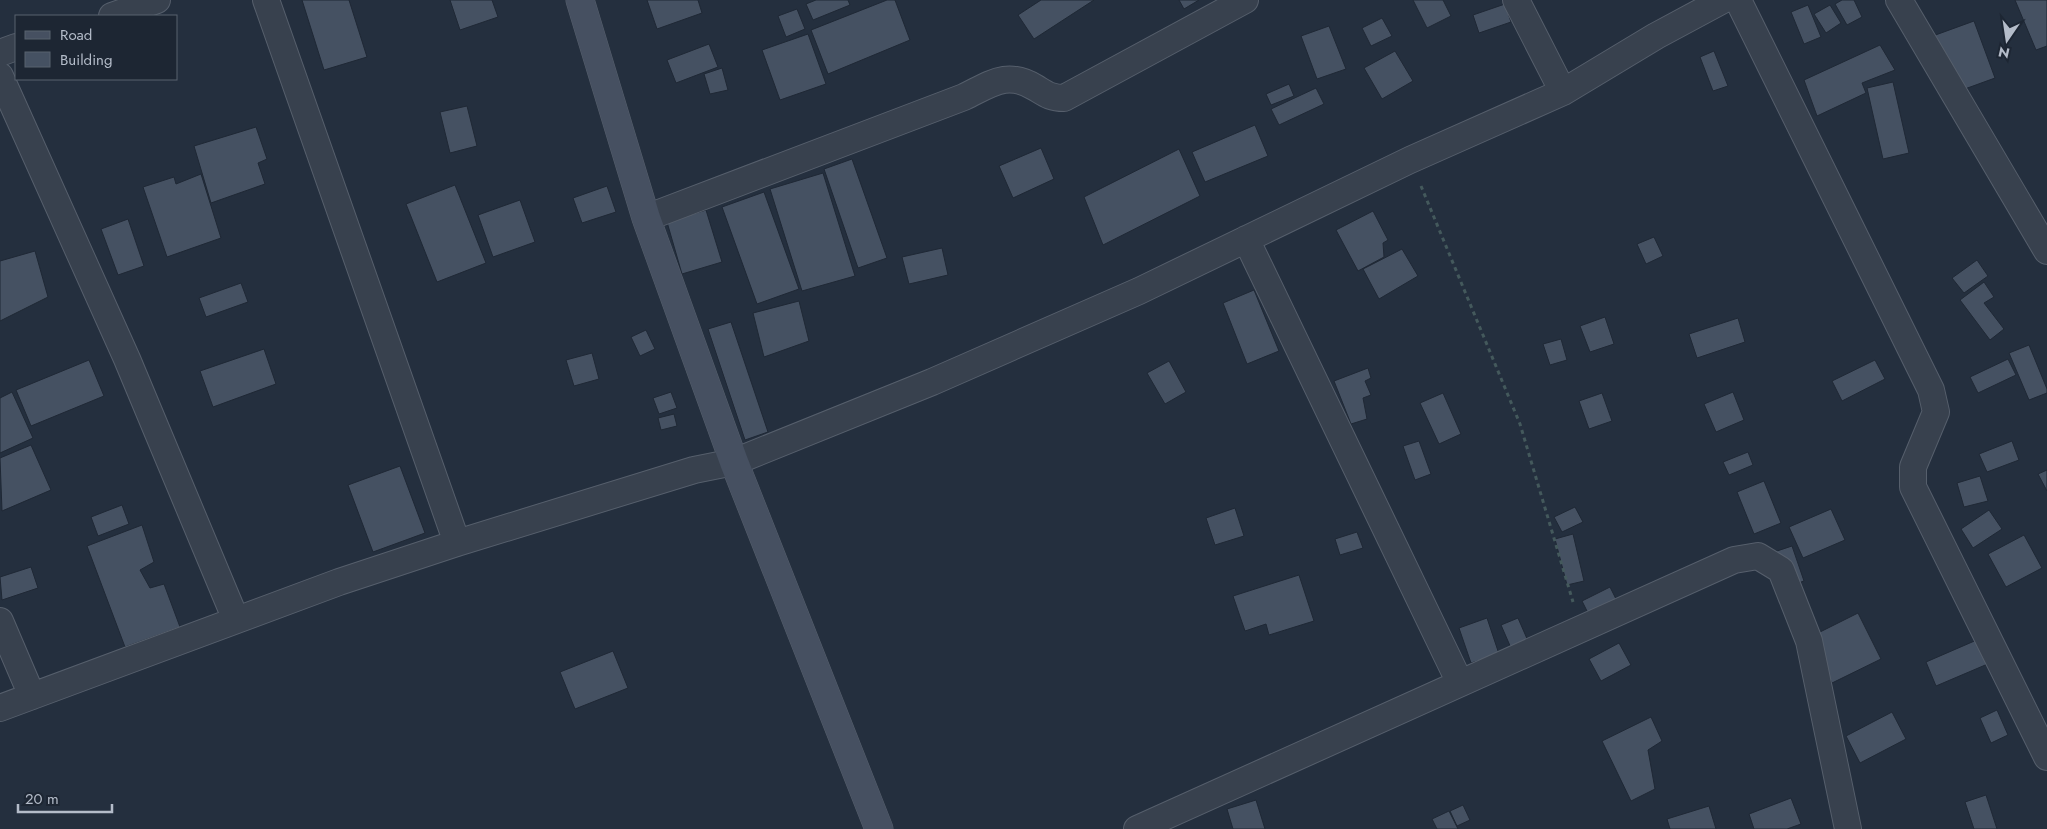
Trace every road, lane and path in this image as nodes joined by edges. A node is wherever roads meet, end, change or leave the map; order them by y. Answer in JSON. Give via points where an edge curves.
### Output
{"nodes":[{"id":1,"x":157,"y":0,"type":"edge"},
{"id":2,"x":266,"y":0,"type":"edge"},
{"id":3,"x":580,"y":0,"type":"edge"},
{"id":4,"x":1245,"y":0,"type":"edge"},
{"id":5,"x":1516,"y":0,"type":"edge"},
{"id":6,"x":1722,"y":0,"type":"edge"},
{"id":7,"x":1738,"y":0,"type":"edge"},
{"id":8,"x":1899,"y":0,"type":"edge"},
{"id":9,"x":115,"y":15,"type":"edge"},
{"id":10,"x":15,"y":47,"type":"edge"},
{"id":11,"x":0,"y":52,"type":"edge"},
{"id":12,"x":0,"y":76,"type":"edge"},
{"id":13,"x":1563,"y":92,"type":"junction"},
{"id":14,"x":1410,"y":160,"type":"junction"},
{"id":15,"x":646,"y":218,"type":"junction"},
{"id":16,"x":1246,"y":239,"type":"junction"},
{"id":17,"x":2047,"y":251,"type":"edge"},
{"id":18,"x":734,"y":462,"type":"junction"},
{"id":19,"x":457,"y":543,"type":"junction"},
{"id":20,"x":236,"y":620,"type":"junction"},
{"id":21,"x":0,"y":621,"type":"edge"},
{"id":22,"x":1581,"y":628,"type":"junction"},
{"id":23,"x":1460,"y":683,"type":"junction"},
{"id":24,"x":32,"y":696,"type":"junction"},
{"id":25,"x":0,"y":708,"type":"edge"},
{"id":26,"x":2047,"y":757,"type":"edge"},
{"id":27,"x":879,"y":829,"type":"edge"},
{"id":28,"x":1137,"y":829,"type":"edge"},
{"id":29,"x":1848,"y":829,"type":"edge"}],
"edges":[{"from":1,"to":9,"type":"street"},
{"from":2,"to":19,"type":"street"},
{"from":3,"to":15,"type":"street"},
{"from":4,"to":15,"type":"street","via":[[1064,98],[1050,98],[1025,82],[1004,78],[964,97]]},
{"from":5,"to":13,"type":"street"},
{"from":6,"to":13,"type":"street"},
{"from":7,"to":26,"type":"street","via":[[1931,390],[1936,412],[1913,467],[1913,487]]},
{"from":8,"to":17,"type":"street"},
{"from":10,"to":11,"type":"street"},
{"from":12,"to":20,"type":"street","via":[[128,360]]},
{"from":13,"to":14,"type":"street"},
{"from":14,"to":16,"type":"street"},
{"from":14,"to":22,"type":"path","via":[[1520,424]]},
{"from":15,"to":18,"type":"street"},
{"from":16,"to":18,"type":"street","via":[[1138,291],[932,382]]},
{"from":16,"to":23,"type":"street"},
{"from":18,"to":19,"type":"street","via":[[694,470]]},
{"from":18,"to":27,"type":"street"},
{"from":19,"to":20,"type":"street"},
{"from":20,"to":24,"type":"street"},
{"from":21,"to":24,"type":"street"},
{"from":22,"to":23,"type":"street"},
{"from":22,"to":29,"type":"street","via":[[1734,560],[1758,556],[1782,570],[1809,641]]},
{"from":23,"to":28,"type":"street"},
{"from":24,"to":25,"type":"street"}]}
